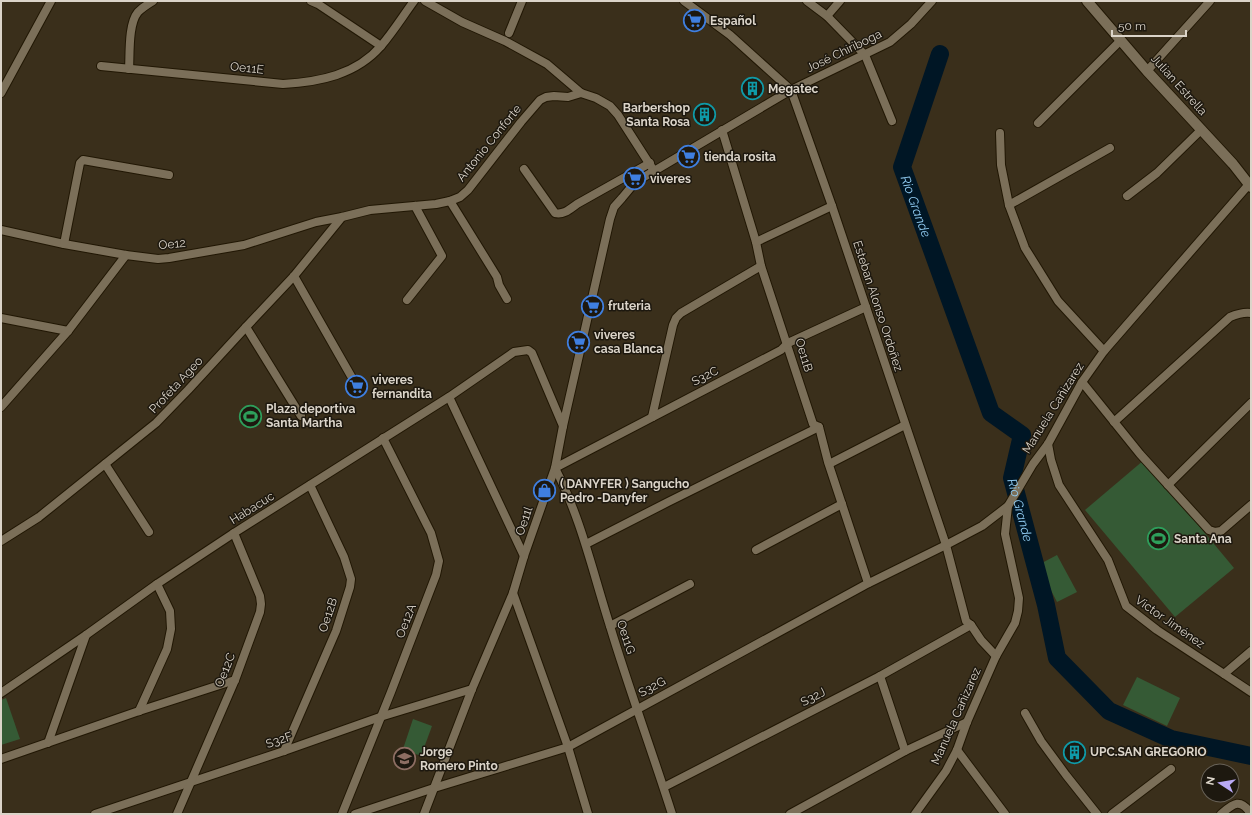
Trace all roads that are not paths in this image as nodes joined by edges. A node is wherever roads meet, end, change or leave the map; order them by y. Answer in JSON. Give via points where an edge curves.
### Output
{"nodes":[{"id":1,"x":51,"y":1,"type":"edge"},
{"id":2,"x":153,"y":1,"type":"edge"},
{"id":3,"x":311,"y":1,"type":"edge"},
{"id":4,"x":414,"y":1,"type":"edge"},
{"id":5,"x":425,"y":1,"type":"edge"},
{"id":6,"x":522,"y":1,"type":"edge"},
{"id":7,"x":684,"y":1,"type":"edge"},
{"id":8,"x":808,"y":1,"type":"edge"},
{"id":9,"x":840,"y":1,"type":"edge"},
{"id":10,"x":932,"y":1,"type":"edge"},
{"id":11,"x":1087,"y":1,"type":"edge"},
{"id":12,"x":1210,"y":1,"type":"edge"},
{"id":13,"x":827,"y":16,"type":"junction"},
{"id":14,"x":509,"y":33,"type":"dead end"},
{"id":15,"x":1121,"y":40,"type":"junction"},
{"id":16,"x":380,"y":46,"type":"junction"},
{"id":17,"x":865,"y":55,"type":"junction"},
{"id":18,"x":101,"y":66,"type":"dead end"},
{"id":19,"x":129,"y":69,"type":"junction"},
{"id":20,"x":1147,"y":71,"type":"junction"},
{"id":21,"x":791,"y":90,"type":"junction"},
{"id":22,"x":1,"y":92,"type":"edge"},
{"id":23,"x":581,"y":93,"type":"junction"},
{"id":24,"x":892,"y":121,"type":"dead end"},
{"id":25,"x":1038,"y":122,"type":"dead end"},
{"id":26,"x":722,"y":130,"type":"junction"},
{"id":27,"x":1201,"y":130,"type":"junction"},
{"id":28,"x":1000,"y":133,"type":"dead end"},
{"id":29,"x":1110,"y":148,"type":"dead end"},
{"id":30,"x":650,"y":163,"type":"junction"},
{"id":31,"x":524,"y":169,"type":"dead end"},
{"id":32,"x":654,"y":171,"type":"junction"},
{"id":33,"x":169,"y":175,"type":"dead end"},
{"id":34,"x":1250,"y":185,"type":"edge"},
{"id":35,"x":1127,"y":196,"type":"dead end"},
{"id":36,"x":450,"y":202,"type":"junction"},
{"id":37,"x":1009,"y":205,"type":"junction"},
{"id":38,"x":415,"y":206,"type":"junction"},
{"id":39,"x":832,"y":206,"type":"junction"},
{"id":40,"x":342,"y":217,"type":"junction"},
{"id":41,"x":1,"y":230,"type":"edge"},
{"id":42,"x":756,"y":242,"type":"junction"},
{"id":43,"x":64,"y":244,"type":"junction"},
{"id":44,"x":126,"y":255,"type":"junction"},
{"id":45,"x":761,"y":266,"type":"junction"},
{"id":46,"x":294,"y":276,"type":"junction"},
{"id":47,"x":507,"y":299,"type":"dead end"},
{"id":48,"x":407,"y":300,"type":"dead end"},
{"id":49,"x":866,"y":307,"type":"junction"},
{"id":50,"x":1251,"y":313,"type":"edge"},
{"id":51,"x":1,"y":318,"type":"edge"},
{"id":52,"x":246,"y":327,"type":"junction"},
{"id":53,"x":68,"y":331,"type":"junction"},
{"id":54,"x":788,"y":344,"type":"junction"},
{"id":55,"x":1104,"y":351,"type":"junction"},
{"id":56,"x":1082,"y":382,"type":"junction"},
{"id":57,"x":355,"y":383,"type":"dead end"},
{"id":58,"x":449,"y":397,"type":"junction"},
{"id":59,"x":1251,"y":403,"type":"edge"},
{"id":60,"x":2,"y":406,"type":"edge"},
{"id":61,"x":301,"y":416,"type":"dead end"},
{"id":62,"x":652,"y":418,"type":"junction"},
{"id":63,"x":1114,"y":422,"type":"junction"},
{"id":64,"x":905,"y":425,"type":"junction"},
{"id":65,"x":563,"y":426,"type":"junction"},
{"id":66,"x":819,"y":427,"type":"junction"},
{"id":67,"x":384,"y":438,"type":"junction"},
{"id":68,"x":1048,"y":444,"type":"junction"},
{"id":69,"x":105,"y":464,"type":"junction"},
{"id":70,"x":829,"y":464,"type":"junction"},
{"id":71,"x":555,"y":468,"type":"junction"},
{"id":72,"x":310,"y":485,"type":"junction"},
{"id":73,"x":1168,"y":485,"type":"junction"},
{"id":74,"x":842,"y":504,"type":"junction"},
{"id":75,"x":1251,"y":505,"type":"edge"},
{"id":76,"x":1008,"y":506,"type":"junction"},
{"id":77,"x":149,"y":532,"type":"dead end"},
{"id":78,"x":234,"y":533,"type":"junction"},
{"id":79,"x":1,"y":541,"type":"edge"},
{"id":80,"x":586,"y":544,"type":"junction"},
{"id":81,"x":946,"y":545,"type":"junction"},
{"id":82,"x":756,"y":550,"type":"dead end"},
{"id":83,"x":524,"y":556,"type":"junction"},
{"id":84,"x":868,"y":583,"type":"junction"},
{"id":85,"x":157,"y":584,"type":"junction"},
{"id":86,"x":690,"y":584,"type":"dead end"},
{"id":87,"x":513,"y":593,"type":"junction"},
{"id":88,"x":971,"y":625,"type":"junction"},
{"id":89,"x":610,"y":626,"type":"junction"},
{"id":90,"x":86,"y":635,"type":"junction"},
{"id":91,"x":1251,"y":651,"type":"edge"},
{"id":92,"x":996,"y":656,"type":"junction"},
{"id":93,"x":1224,"y":674,"type":"junction"},
{"id":94,"x":880,"y":676,"type":"junction"},
{"id":95,"x":235,"y":680,"type":"junction"},
{"id":96,"x":472,"y":688,"type":"junction"},
{"id":97,"x":1251,"y":692,"type":"edge"},
{"id":98,"x":1,"y":693,"type":"edge"},
{"id":99,"x":637,"y":709,"type":"junction"},
{"id":100,"x":139,"y":711,"type":"junction"},
{"id":101,"x":1025,"y":713,"type":"dead end"},
{"id":102,"x":380,"y":717,"type":"junction"},
{"id":103,"x":967,"y":722,"type":"junction"},
{"id":104,"x":48,"y":743,"type":"junction"},
{"id":105,"x":568,"y":747,"type":"junction"},
{"id":106,"x":957,"y":750,"type":"junction"},
{"id":107,"x":284,"y":751,"type":"junction"},
{"id":108,"x":904,"y":751,"type":"junction"},
{"id":109,"x":1,"y":759,"type":"edge"},
{"id":110,"x":1171,"y":769,"type":"dead end"},
{"id":111,"x":190,"y":782,"type":"junction"},
{"id":112,"x":664,"y":787,"type":"junction"},
{"id":113,"x":434,"y":788,"type":"junction"},
{"id":114,"x":95,"y":814,"type":"edge"},
{"id":115,"x":177,"y":814,"type":"edge"},
{"id":116,"x":342,"y":814,"type":"edge"},
{"id":117,"x":355,"y":814,"type":"edge"},
{"id":118,"x":424,"y":814,"type":"edge"},
{"id":119,"x":588,"y":814,"type":"edge"},
{"id":120,"x":672,"y":814,"type":"edge"},
{"id":121,"x":790,"y":814,"type":"edge"},
{"id":122,"x":915,"y":814,"type":"edge"},
{"id":123,"x":1005,"y":814,"type":"edge"},
{"id":124,"x":1098,"y":814,"type":"edge"},
{"id":125,"x":1112,"y":814,"type":"edge"},
{"id":126,"x":1221,"y":814,"type":"edge"},
{"id":127,"x":1251,"y":814,"type":"edge"}],
"edges":[{"from":1,"to":22,"type":"street"},
{"from":2,"to":19,"type":"street","via":[[137,13],[134,20]]},
{"from":3,"to":16,"type":"street"},
{"from":4,"to":16,"type":"street","name":"Oe11E"},
{"from":5,"to":23,"type":"street","via":[[547,64]]},
{"from":6,"to":14,"type":"street"},
{"from":7,"to":21,"type":"street","name":"Esteban Alonso Ordoñez","via":[[730,35]]},
{"from":8,"to":13,"type":"street"},
{"from":9,"to":13,"type":"street"},
{"from":10,"to":17,"type":"street","name":"José Chiriboga","via":[[890,42]]},
{"from":11,"to":15,"type":"street","name":"Julian Estrella"},
{"from":12,"to":20,"type":"street"},
{"from":13,"to":17,"type":"street"},
{"from":15,"to":20,"type":"street","name":"Julian Estrella"},
{"from":15,"to":25,"type":"street"},
{"from":16,"to":19,"type":"street","name":"Oe11E","via":[[349,70],[328,78],[305,82],[283,84]]},
{"from":17,"to":21,"type":"street","name":"José Chiriboga"},
{"from":17,"to":24,"type":"street"},
{"from":18,"to":19,"type":"street","name":"Oe11E"},
{"from":20,"to":27,"type":"street","name":"Julian Estrella"},
{"from":21,"to":26,"type":"street","name":"José Chiriboga"},
{"from":21,"to":39,"type":"street","name":"Esteban Alonso Ordoñez"},
{"from":23,"to":30,"type":"street","via":[[610,106]]},
{"from":23,"to":36,"type":"street","name":"Antonio Conforte","via":[[540,100],[468,190]]},
{"from":26,"to":32,"type":"street","name":"José Chiriboga"},
{"from":26,"to":42,"type":"street","name":"Oe11B"},
{"from":27,"to":34,"type":"street","name":"Julian Estrella"},
{"from":27,"to":35,"type":"street","via":[[1156,173]]},
{"from":28,"to":37,"type":"street","via":[[1001,165]]},
{"from":29,"to":37,"type":"street"},
{"from":30,"to":31,"type":"street","via":[[560,214],[555,213]]},
{"from":30,"to":32,"type":"street"},
{"from":32,"to":65,"type":"street","name":"Oe11l","via":[[632,186],[614,207]]},
{"from":33,"to":43,"type":"street","via":[[81,161]]},
{"from":34,"to":55,"type":"street","name":"Manuela Cañizarez"},
{"from":36,"to":38,"type":"street","name":"Antonio Conforte"},
{"from":36,"to":47,"type":"street","via":[[497,277]]},
{"from":37,"to":55,"type":"street","via":[[1026,248],[1058,301]]},
{"from":38,"to":40,"type":"street","name":"Antonio Conforte","via":[[370,210]]},
{"from":38,"to":48,"type":"street","via":[[442,256]]},
{"from":39,"to":42,"type":"street"},
{"from":39,"to":49,"type":"street","name":"Esteban Alonso Ordoñez"},
{"from":40,"to":44,"type":"street","name":"Oe12","via":[[308,224],[244,245],[192,255],[163,259]]},
{"from":40,"to":46,"type":"street","name":"Profeta Ageo"},
{"from":41,"to":43,"type":"street","name":"Oe12"},
{"from":42,"to":45,"type":"street","name":"Oe11B"},
{"from":43,"to":44,"type":"street","name":"Oe12"},
{"from":44,"to":53,"type":"street"},
{"from":45,"to":54,"type":"street","name":"Oe11B"},
{"from":45,"to":62,"type":"street","via":[[676,318]]},
{"from":46,"to":52,"type":"street","name":"Profeta Ageo"},
{"from":46,"to":57,"type":"street"},
{"from":49,"to":54,"type":"street","name":"S32C"},
{"from":49,"to":64,"type":"street","name":"Esteban Alonso Ordoñez"},
{"from":50,"to":63,"type":"street","via":[[1230,317]]},
{"from":51,"to":53,"type":"street"},
{"from":52,"to":61,"type":"street"},
{"from":52,"to":69,"type":"street","name":"Profeta Ageo","via":[[156,423]]},
{"from":53,"to":60,"type":"street"},
{"from":54,"to":62,"type":"street","name":"S32C"},
{"from":54,"to":66,"type":"street","name":"Oe11B","via":[[813,424]]},
{"from":55,"to":56,"type":"street","name":"Manuela Cañizarez"},
{"from":56,"to":63,"type":"street"},
{"from":56,"to":68,"type":"street","name":"Manuela Cañizarez"},
{"from":58,"to":65,"type":"street","name":"Habacuc","via":[[514,352],[528,350],[532,353]]},
{"from":58,"to":67,"type":"street","name":"Habacuc"},
{"from":58,"to":83,"type":"street"},
{"from":59,"to":73,"type":"street"},
{"from":62,"to":71,"type":"street","name":"S32C"},
{"from":63,"to":73,"type":"street"},
{"from":64,"to":70,"type":"street"},
{"from":64,"to":81,"type":"street","name":"Esteban Alonso Ordoñez"},
{"from":65,"to":71,"type":"street","name":"Oe11l"},
{"from":66,"to":70,"type":"street","name":"Oe11B"},
{"from":66,"to":80,"type":"street"},
{"from":67,"to":72,"type":"street","name":"Habacuc"},
{"from":67,"to":102,"type":"street","name":"Oe12A","via":[[431,533],[439,561],[436,575]]},
{"from":68,"to":76,"type":"street","name":"Manuela Cañizarez","via":[[1032,464]]},
{"from":68,"to":93,"type":"street","name":"Victor Jiménez","via":[[1059,485],[1108,560],[1126,606],[1157,630]]},
{"from":69,"to":77,"type":"street"},
{"from":69,"to":79,"type":"street","name":"Profeta Ageo","via":[[39,516]]},
{"from":70,"to":74,"type":"street","name":"Oe11B"},
{"from":71,"to":80,"type":"street","name":"Oe11G","via":[[564,484]]},
{"from":71,"to":83,"type":"street","name":"Oe11l"},
{"from":72,"to":78,"type":"street","name":"Habacuc"},
{"from":72,"to":107,"type":"street","name":"Oe12B","via":[[351,579],[334,637]]},
{"from":73,"to":75,"type":"street","via":[[1200,522],[1215,532],[1221,531]]},
{"from":74,"to":82,"type":"street"},
{"from":74,"to":84,"type":"street","name":"Oe11B"},
{"from":76,"to":81,"type":"street","name":"S32G","via":[[982,526]]},
{"from":76,"to":92,"type":"street","name":"Manuela Cañizarez","via":[[1005,534],[1019,598],[1018,611],[1015,623]]},
{"from":78,"to":85,"type":"street","name":"Habacuc"},
{"from":78,"to":95,"type":"street","name":"Oe12C","via":[[261,604],[257,622]]},
{"from":80,"to":89,"type":"street","name":"Oe11G"},
{"from":81,"to":84,"type":"street","name":"S32G"},
{"from":81,"to":88,"type":"street","name":"Esteban Alonso Ordoñez","via":[[966,621]]},
{"from":83,"to":87,"type":"street","name":"Oe11l"},
{"from":84,"to":99,"type":"street","name":"S32G"},
{"from":85,"to":90,"type":"street","name":"Habacuc"},
{"from":85,"to":100,"type":"street","via":[[170,611],[171,629],[167,649]]},
{"from":86,"to":89,"type":"street"},
{"from":87,"to":96,"type":"street","name":"Oe11l"},
{"from":87,"to":105,"type":"street"},
{"from":88,"to":92,"type":"street","name":"Esteban Alonso Ordoñez"},
{"from":88,"to":94,"type":"street","name":"S32J"},
{"from":89,"to":99,"type":"street","name":"Oe11G"},
{"from":90,"to":98,"type":"street","name":"Habacuc"},
{"from":90,"to":104,"type":"street"},
{"from":91,"to":93,"type":"street"},
{"from":92,"to":103,"type":"street","name":"Manuela Cañizarez"},
{"from":93,"to":97,"type":"street","name":"Victor Jiménez"},
{"from":94,"to":108,"type":"street"},
{"from":94,"to":112,"type":"street","name":"S32J"},
{"from":95,"to":100,"type":"street"},
{"from":95,"to":111,"type":"street","name":"Oe12C"},
{"from":96,"to":102,"type":"street","name":"S32F"},
{"from":96,"to":113,"type":"street","name":"Oe11l"},
{"from":99,"to":105,"type":"street","name":"S32G"},
{"from":99,"to":112,"type":"street","name":"Oe11G"},
{"from":100,"to":104,"type":"street"},
{"from":101,"to":124,"type":"street","via":[[1041,741]]},
{"from":102,"to":107,"type":"street","name":"S32F"},
{"from":102,"to":116,"type":"street","name":"Oe12A"},
{"from":103,"to":106,"type":"street","name":"Manuela Cañizarez"},
{"from":103,"to":108,"type":"street"},
{"from":104,"to":109,"type":"street"},
{"from":105,"to":113,"type":"street","name":"S32G"},
{"from":105,"to":119,"type":"street"},
{"from":106,"to":122,"type":"street","name":"Manuela Cañizarez","via":[[946,771]]},
{"from":106,"to":123,"type":"street"},
{"from":107,"to":111,"type":"street","name":"S32F"},
{"from":108,"to":121,"type":"street"},
{"from":110,"to":125,"type":"street"},
{"from":111,"to":114,"type":"street","name":"S32F"},
{"from":111,"to":115,"type":"street","name":"Oe12C"},
{"from":112,"to":120,"type":"street","name":"Oe11G"},
{"from":113,"to":117,"type":"street","name":"S32G"},
{"from":113,"to":118,"type":"street","name":"Oe11l"},
{"from":126,"to":127,"type":"street","via":[[1234,804],[1242,804]]}]}
